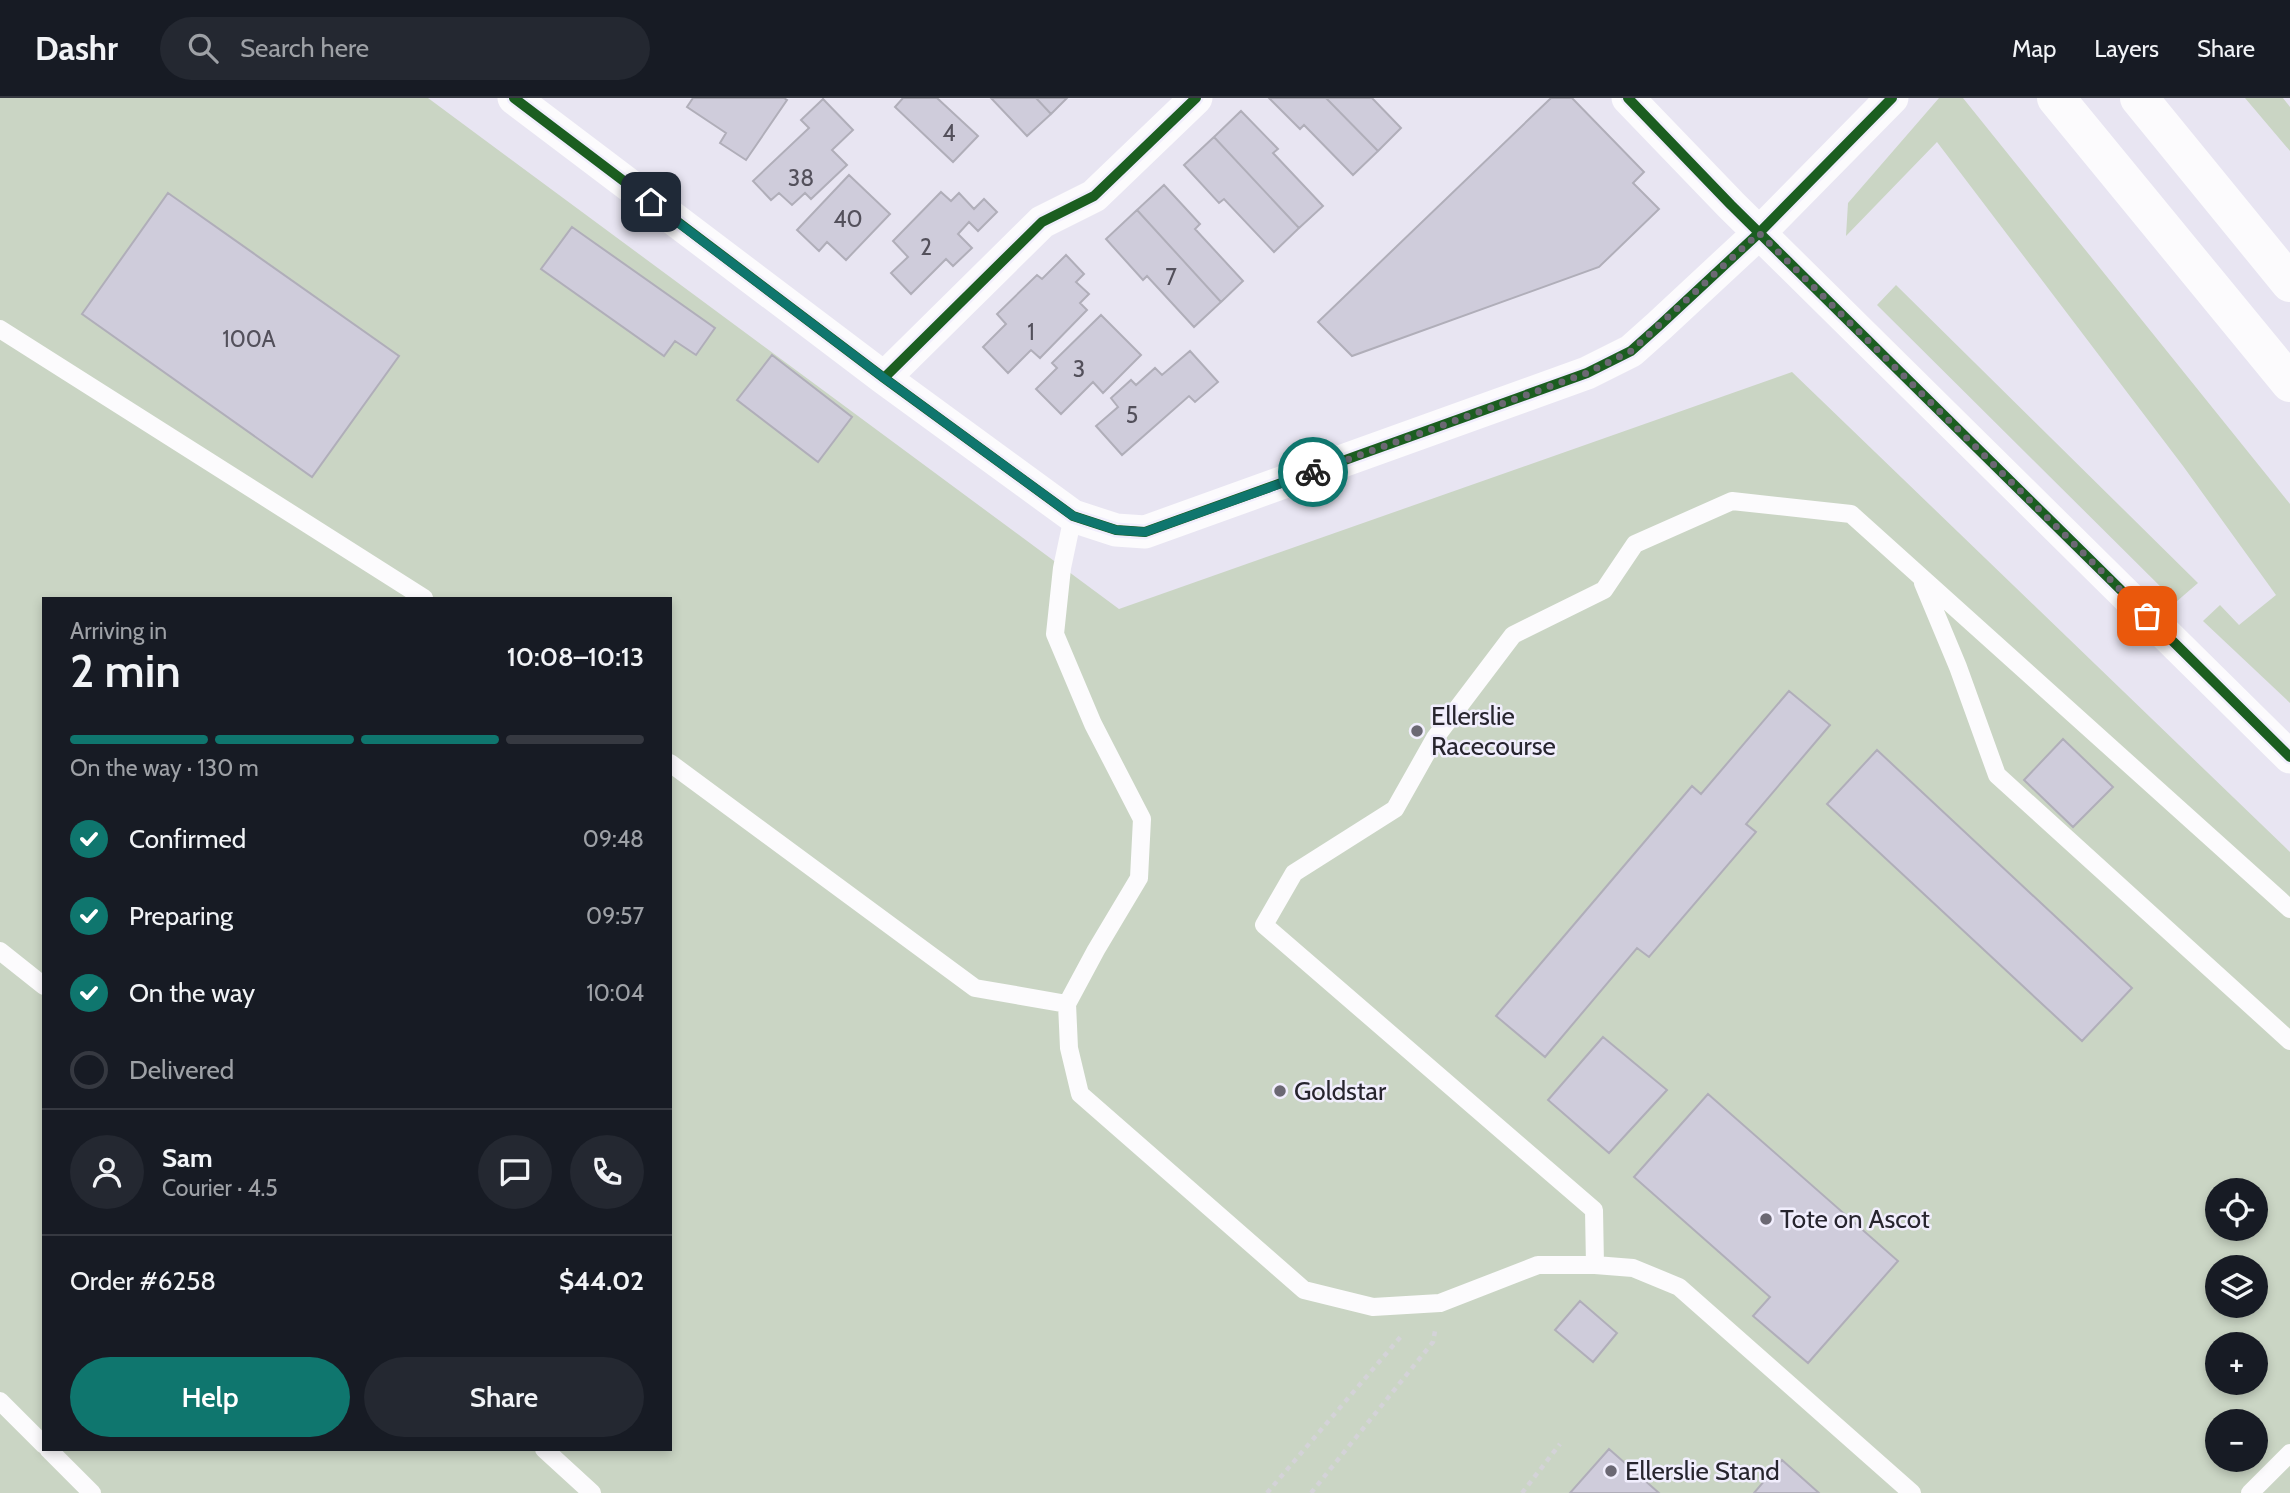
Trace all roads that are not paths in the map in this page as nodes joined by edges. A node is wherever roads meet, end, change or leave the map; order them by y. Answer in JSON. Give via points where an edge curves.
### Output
{"nodes":[{"id":1,"x":514,"y":98,"type":"edge"},
{"id":2,"x":1196,"y":98,"type":"edge"},
{"id":3,"x":1628,"y":98,"type":"edge"},
{"id":4,"x":1892,"y":98,"type":"edge"},
{"id":5,"x":2056,"y":98,"type":"edge"},
{"id":6,"x":2138,"y":98,"type":"edge"},
{"id":7,"x":1759,"y":233,"type":"junction"},
{"id":8,"x":2290,"y":283,"type":"edge"},
{"id":9,"x":0,"y":330,"type":"edge"},
{"id":10,"x":884,"y":378,"type":"junction"},
{"id":11,"x":2290,"y":383,"type":"edge"},
{"id":12,"x":1073,"y":516,"type":"junction"},
{"id":13,"x":1920,"y":576,"type":"junction"},
{"id":14,"x":422,"y":597,"type":"edge"},
{"id":15,"x":2290,"y":757,"type":"edge"},
{"id":16,"x":672,"y":764,"type":"edge"},
{"id":17,"x":2290,"y":909,"type":"edge"},
{"id":18,"x":0,"y":951,"type":"edge"},
{"id":19,"x":42,"y":984,"type":"edge"},
{"id":20,"x":1067,"y":1004,"type":"junction"},
{"id":21,"x":2290,"y":1041,"type":"edge"},
{"id":22,"x":1595,"y":1265,"type":"junction"},
{"id":23,"x":0,"y":1401,"type":"edge"},
{"id":24,"x":42,"y":1443,"type":"edge"},
{"id":25,"x":50,"y":1451,"type":"edge"},
{"id":26,"x":546,"y":1451,"type":"edge"},
{"id":27,"x":2290,"y":1453,"type":"edge"},
{"id":28,"x":92,"y":1493,"type":"edge"},
{"id":29,"x":592,"y":1493,"type":"edge"},
{"id":30,"x":1912,"y":1493,"type":"edge"},
{"id":31,"x":2250,"y":1493,"type":"edge"}],
"edges":[{"from":1,"to":10,"type":"street"},
{"from":2,"to":10,"type":"street","via":[[1094,196],[1042,222]]},
{"from":3,"to":7,"type":"street"},
{"from":4,"to":7,"type":"street"},
{"from":5,"to":11,"type":"highway"},
{"from":6,"to":8,"type":"highway"},
{"from":7,"to":12,"type":"street","via":[[1631,351],[1587,373],[1145,532],[1116,530]]},
{"from":7,"to":15,"type":"street"},
{"from":9,"to":14,"type":"lane"},
{"from":10,"to":12,"type":"street"},
{"from":12,"to":20,"type":"lane","via":[[1055,634],[1093,724],[1142,819],[1139,878]]},
{"from":13,"to":17,"type":"lane"},
{"from":13,"to":21,"type":"lane","via":[[1997,775]]},
{"from":13,"to":22,"type":"lane","via":[[1851,514],[1732,502],[1635,544],[1604,590],[1513,635],[1435,738],[1395,809],[1294,873],[1264,925],[1594,1210]]},
{"from":16,"to":20,"type":"lane","via":[[975,988]]},
{"from":18,"to":19,"type":"lane"},
{"from":20,"to":22,"type":"lane","via":[[1069,1048],[1080,1094],[1304,1290],[1373,1307],[1432,1304],[1538,1265]]},
{"from":22,"to":30,"type":"lane","via":[[1633,1268],[1679,1287]]},
{"from":23,"to":24,"type":"lane"},
{"from":25,"to":28,"type":"lane"},
{"from":26,"to":29,"type":"lane"},
{"from":27,"to":31,"type":"lane"}]}
